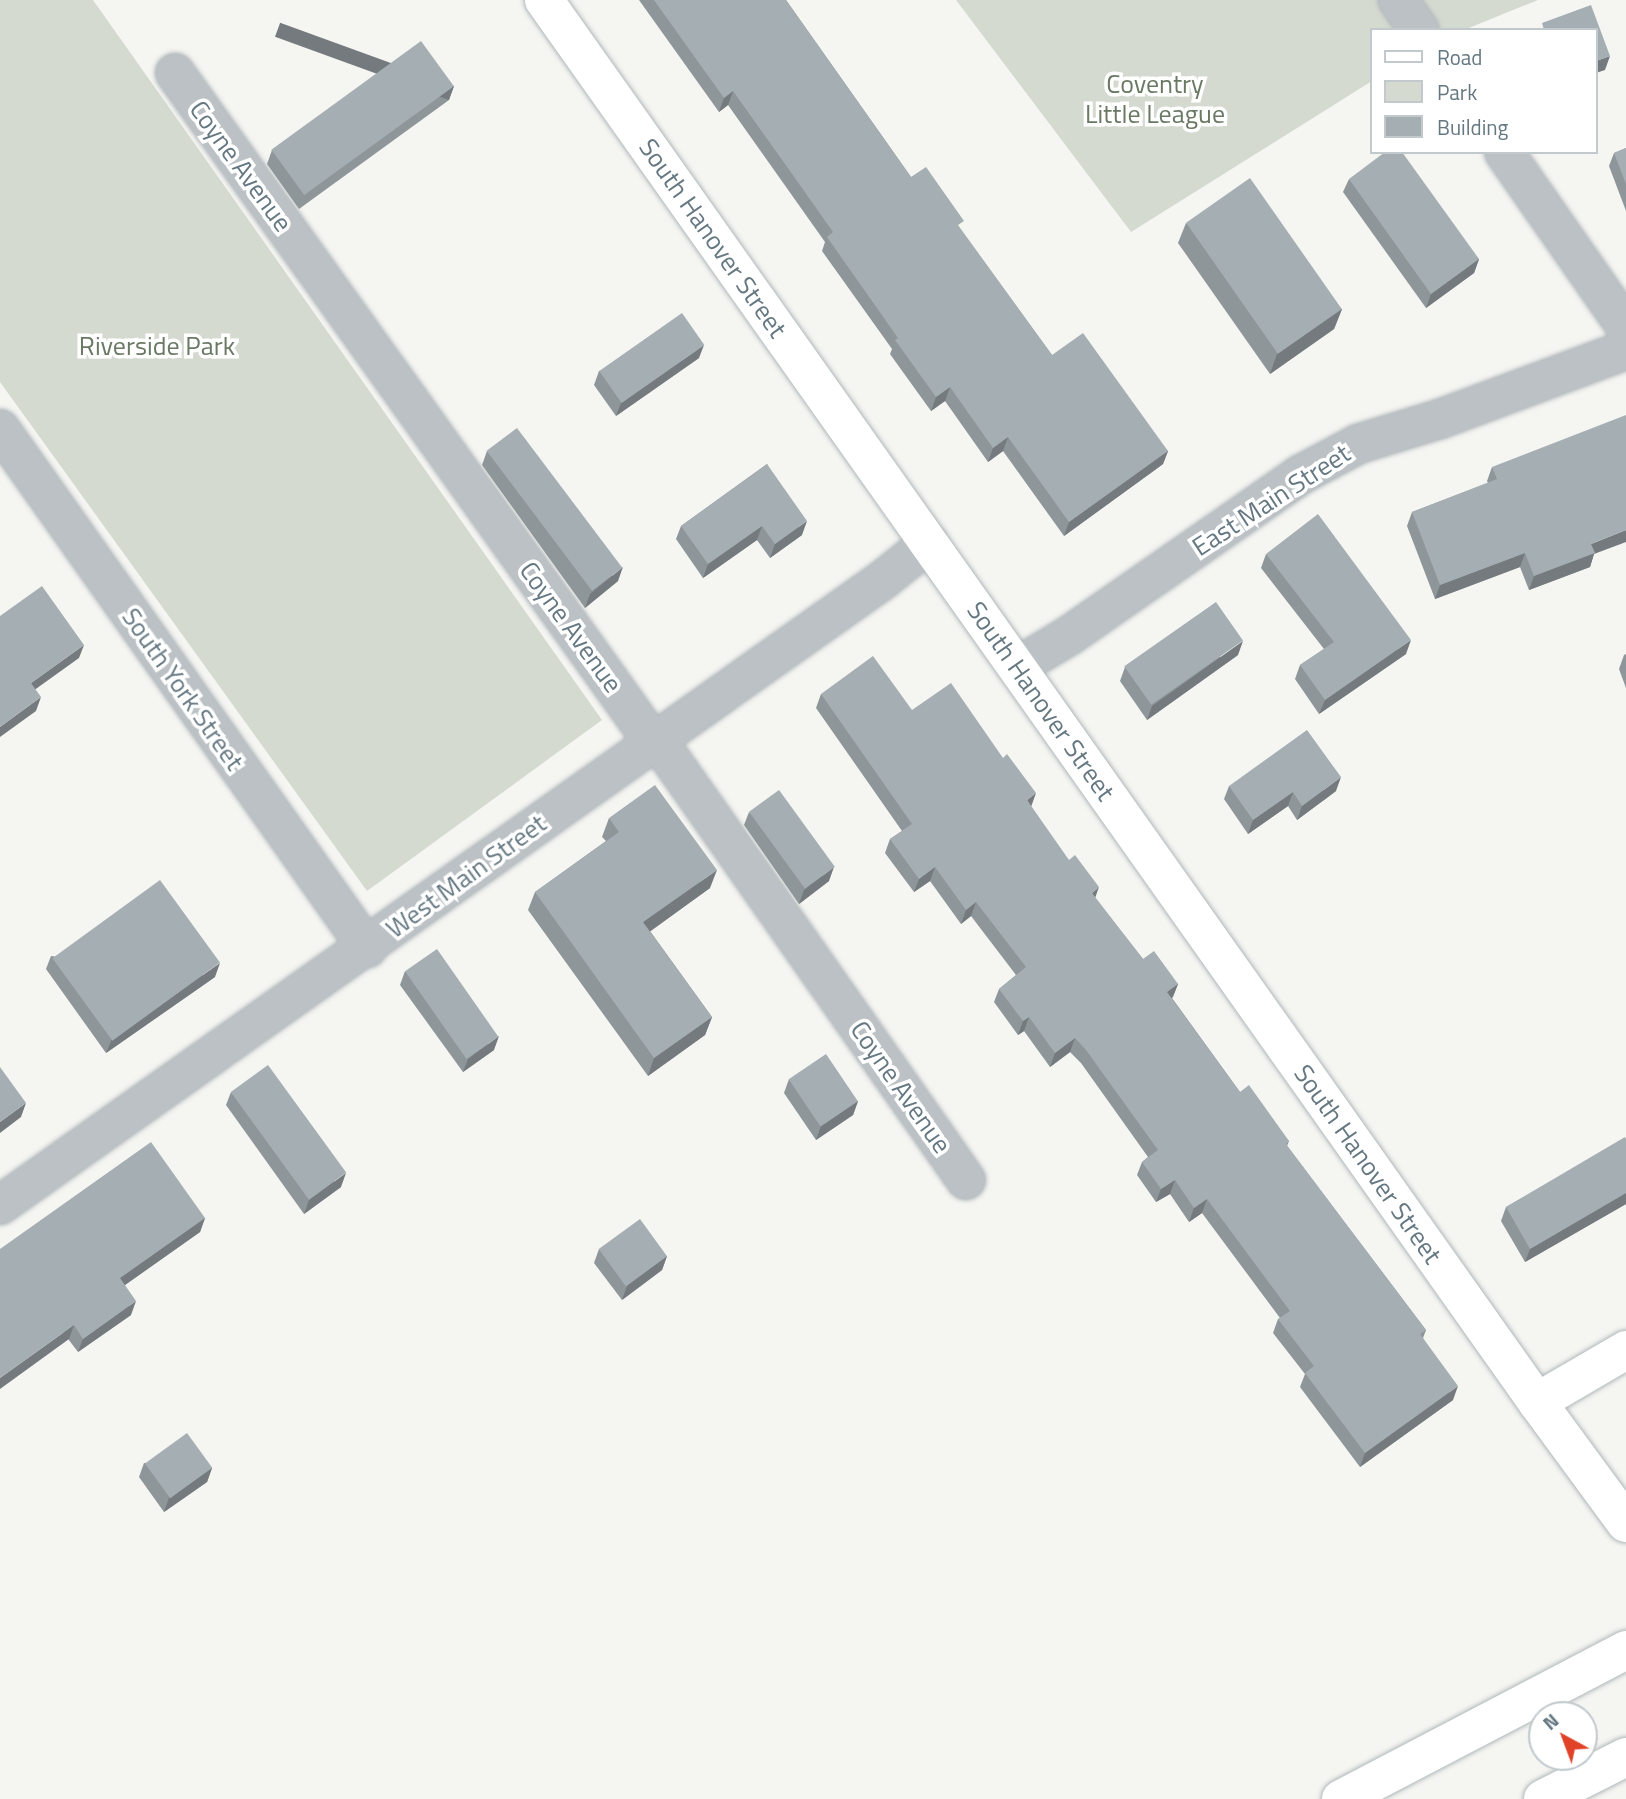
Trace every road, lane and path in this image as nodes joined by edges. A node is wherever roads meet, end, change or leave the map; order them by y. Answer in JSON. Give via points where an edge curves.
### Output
{"nodes":[{"id":1,"x":544,"y":0,"type":"edge"},
{"id":2,"x":1398,"y":0,"type":"edge"},
{"id":3,"x":1418,"y":28,"type":"edge"},
{"id":4,"x":175,"y":73,"type":"dead end"},
{"id":5,"x":1505,"y":154,"type":"edge"},
{"id":6,"x":1626,"y":327,"type":"edge"},
{"id":7,"x":1626,"y":351,"type":"edge"},
{"id":8,"x":0,"y":429,"type":"edge"},
{"id":9,"x":929,"y":543,"type":"junction"},
{"id":10,"x":1017,"y":667,"type":"junction"},
{"id":11,"x":655,"y":742,"type":"junction"},
{"id":12,"x":367,"y":948,"type":"junction"},
{"id":13,"x":966,"y":1180,"type":"dead end"},
{"id":14,"x":0,"y":1205,"type":"edge"},
{"id":15,"x":1626,"y":1350,"type":"edge"},
{"id":16,"x":1536,"y":1402,"type":"junction"},
{"id":17,"x":1626,"y":1522,"type":"edge"},
{"id":18,"x":1626,"y":1650,"type":"edge"},
{"id":19,"x":1626,"y":1757,"type":"edge"},
{"id":20,"x":1341,"y":1799,"type":"edge"},
{"id":21,"x":1543,"y":1799,"type":"edge"}],
"edges":[{"from":1,"to":9,"type":"main road","name":"South Hanover Street"},
{"from":2,"to":3,"type":"street"},
{"from":4,"to":11,"type":"street","name":"Coyne Avenue"},
{"from":5,"to":6,"type":"street"},
{"from":7,"to":10,"type":"street","name":"East Main Street","via":[[1358,444],[1300,475]]},
{"from":8,"to":12,"type":"street","name":"South York Street"},
{"from":9,"to":10,"type":"main road","name":"South Hanover Street"},
{"from":9,"to":11,"type":"street","name":"West Main Street"},
{"from":10,"to":16,"type":"main road","name":"South Hanover Street"},
{"from":11,"to":12,"type":"street","name":"West Main Street"},
{"from":11,"to":13,"type":"street","name":"Coyne Avenue"},
{"from":12,"to":14,"type":"street","name":"West Main Street"},
{"from":15,"to":16,"type":"main road"},
{"from":16,"to":17,"type":"main road","name":"South Hanover Street"},
{"from":18,"to":20,"type":"main road"},
{"from":19,"to":21,"type":"main road"}]}
